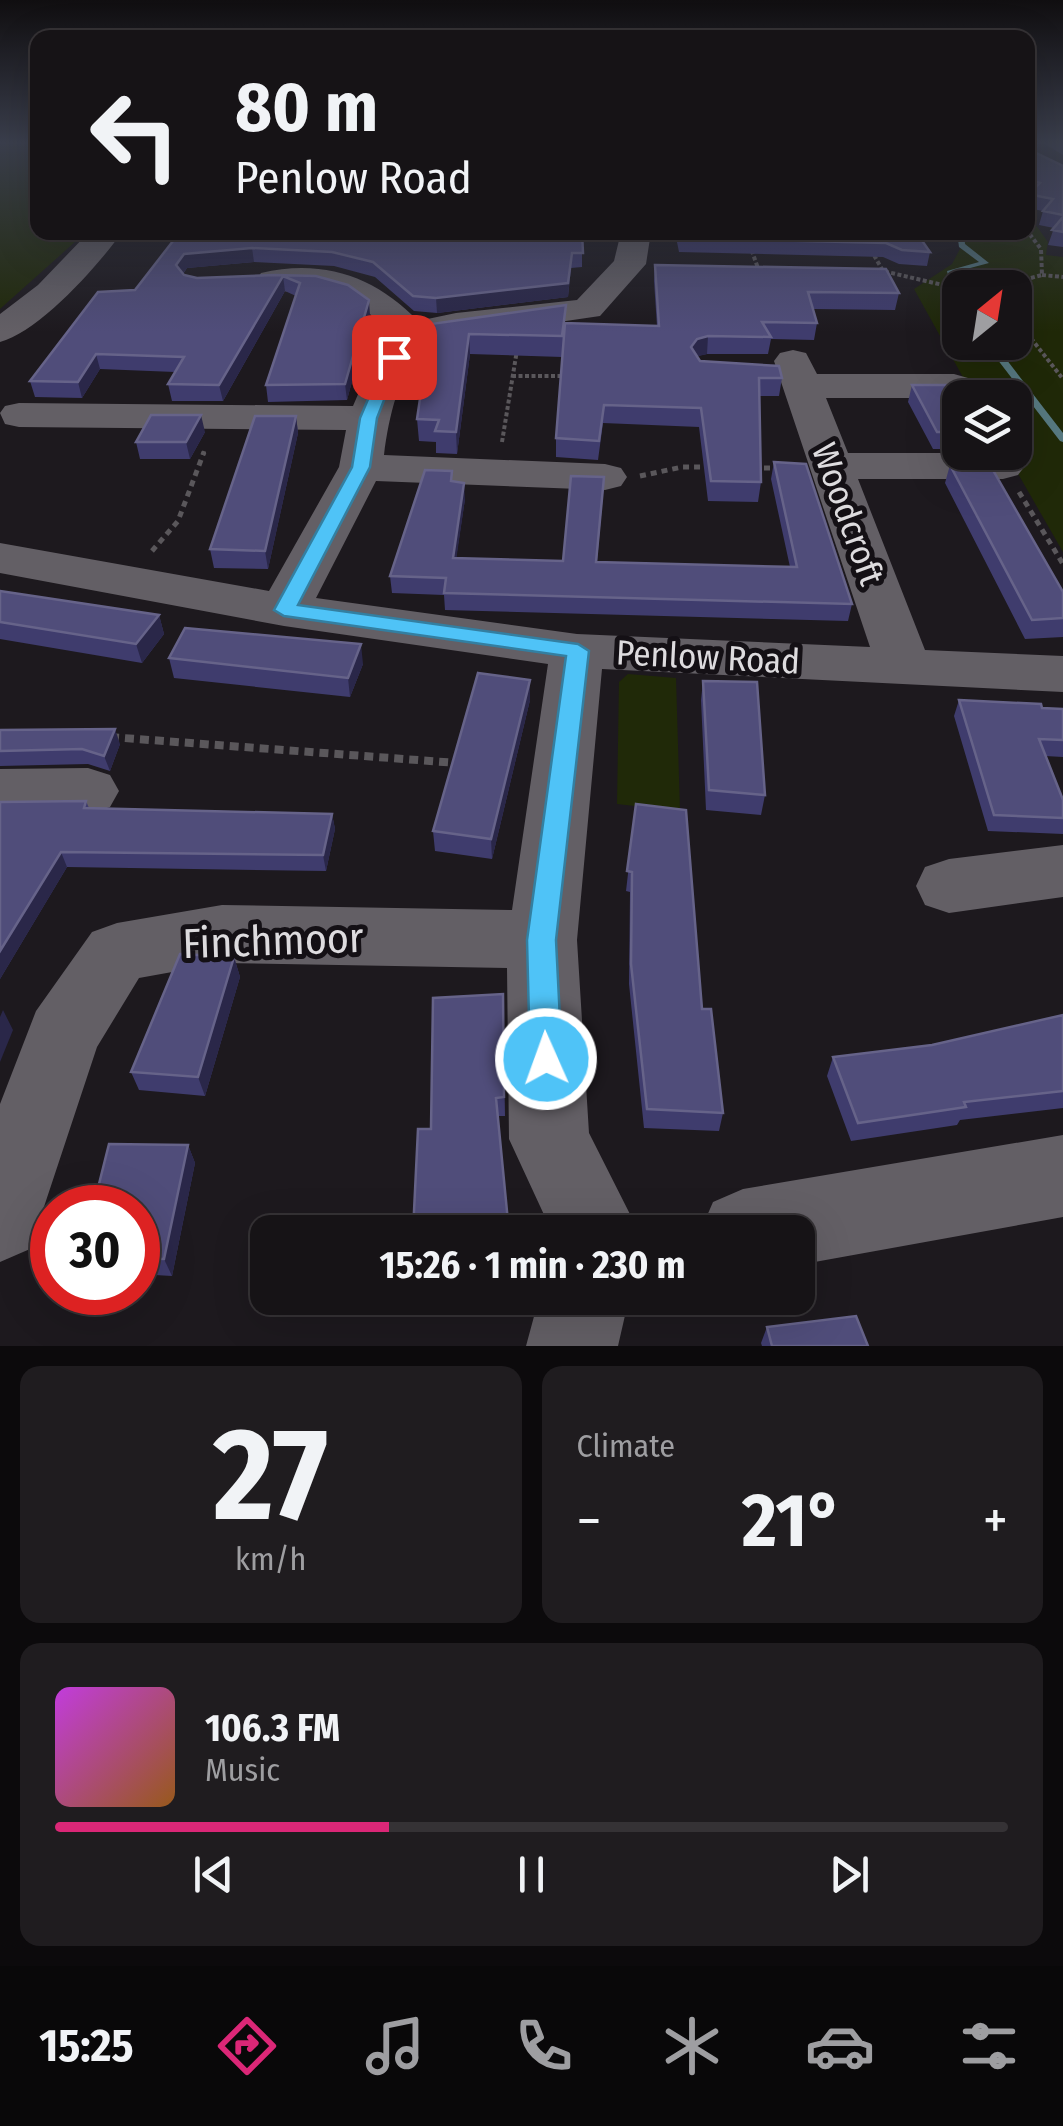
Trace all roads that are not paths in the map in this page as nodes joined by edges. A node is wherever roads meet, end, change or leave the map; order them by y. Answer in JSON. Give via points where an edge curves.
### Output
{"nodes":[{"id":1,"x":99,"y":240,"type":"edge"},
{"id":2,"x":643,"y":254,"type":"edge"},
{"id":3,"x":235,"y":280,"type":"edge"},
{"id":4,"x":0,"y":331,"type":"edge"},
{"id":5,"x":410,"y":334,"type":"junction"},
{"id":6,"x":44,"y":376,"type":"edge"},
{"id":7,"x":942,"y":385,"type":"edge"},
{"id":8,"x":368,"y":418,"type":"junction"},
{"id":9,"x":10,"y":430,"type":"edge"},
{"id":10,"x":942,"y":466,"type":"edge"},
{"id":11,"x":361,"y":467,"type":"junction"},
{"id":12,"x":832,"y":467,"type":"junction"},
{"id":13,"x":518,"y":473,"type":"junction"},
{"id":14,"x":604,"y":477,"type":"edge"},
{"id":15,"x":534,"y":522,"type":"dead end"},
{"id":16,"x":2,"y":560,"type":"edge"},
{"id":17,"x":284,"y":610,"type":"junction"},
{"id":18,"x":578,"y":651,"type":"junction"},
{"id":19,"x":904,"y":666,"type":"junction"},
{"id":20,"x":1063,"y":674,"type":"edge"},
{"id":21,"x":92,"y":764,"type":"edge"},
{"id":22,"x":0,"y":792,"type":"edge"},
{"id":23,"x":1063,"y":871,"type":"edge"},
{"id":24,"x":949,"y":886,"type":"dead end"},
{"id":25,"x":542,"y":940,"type":"junction"},
{"id":26,"x":1063,"y":1176,"type":"edge"},
{"id":27,"x":587,"y":1215,"type":"edge"},
{"id":28,"x":0,"y":1219,"type":"edge"},
{"id":29,"x":815,"y":1219,"type":"edge"},
{"id":30,"x":580,"y":1315,"type":"edge"},
{"id":31,"x":572,"y":1346,"type":"edge"}],
"edges":[{"from":1,"to":4,"type":"street"},
{"from":2,"to":5,"type":"street","via":[[588,309]]},
{"from":3,"to":5,"type":"street","via":[[357,286],[378,298]]},
{"from":5,"to":8,"type":"street"},
{"from":6,"to":9,"type":"street"},
{"from":7,"to":12,"type":"street","name":"Woodcroft","via":[[788,371]]},
{"from":8,"to":9,"type":"street","via":[[220,416]]},
{"from":8,"to":11,"type":"street"},
{"from":10,"to":12,"type":"street"},
{"from":11,"to":13,"type":"street"},
{"from":11,"to":17,"type":"street"},
{"from":12,"to":19,"type":"street","name":"Woodcroft"},
{"from":13,"to":14,"type":"street"},
{"from":13,"to":15,"type":"street"},
{"from":16,"to":17,"type":"street","name":"Penlow Road"},
{"from":17,"to":18,"type":"street","name":"Penlow Road"},
{"from":18,"to":19,"type":"street","name":"Penlow Road"},
{"from":18,"to":25,"type":"street"},
{"from":19,"to":20,"type":"street","name":"Penlow Road"},
{"from":21,"to":22,"type":"street"},
{"from":23,"to":24,"type":"street"},
{"from":25,"to":27,"type":"street","via":[[549,1139]]},
{"from":25,"to":28,"type":"street","name":"Finchmoor","via":[[222,934],[118,953],[63,1035]]},
{"from":26,"to":29,"type":"street"},
{"from":30,"to":31,"type":"street"}]}
